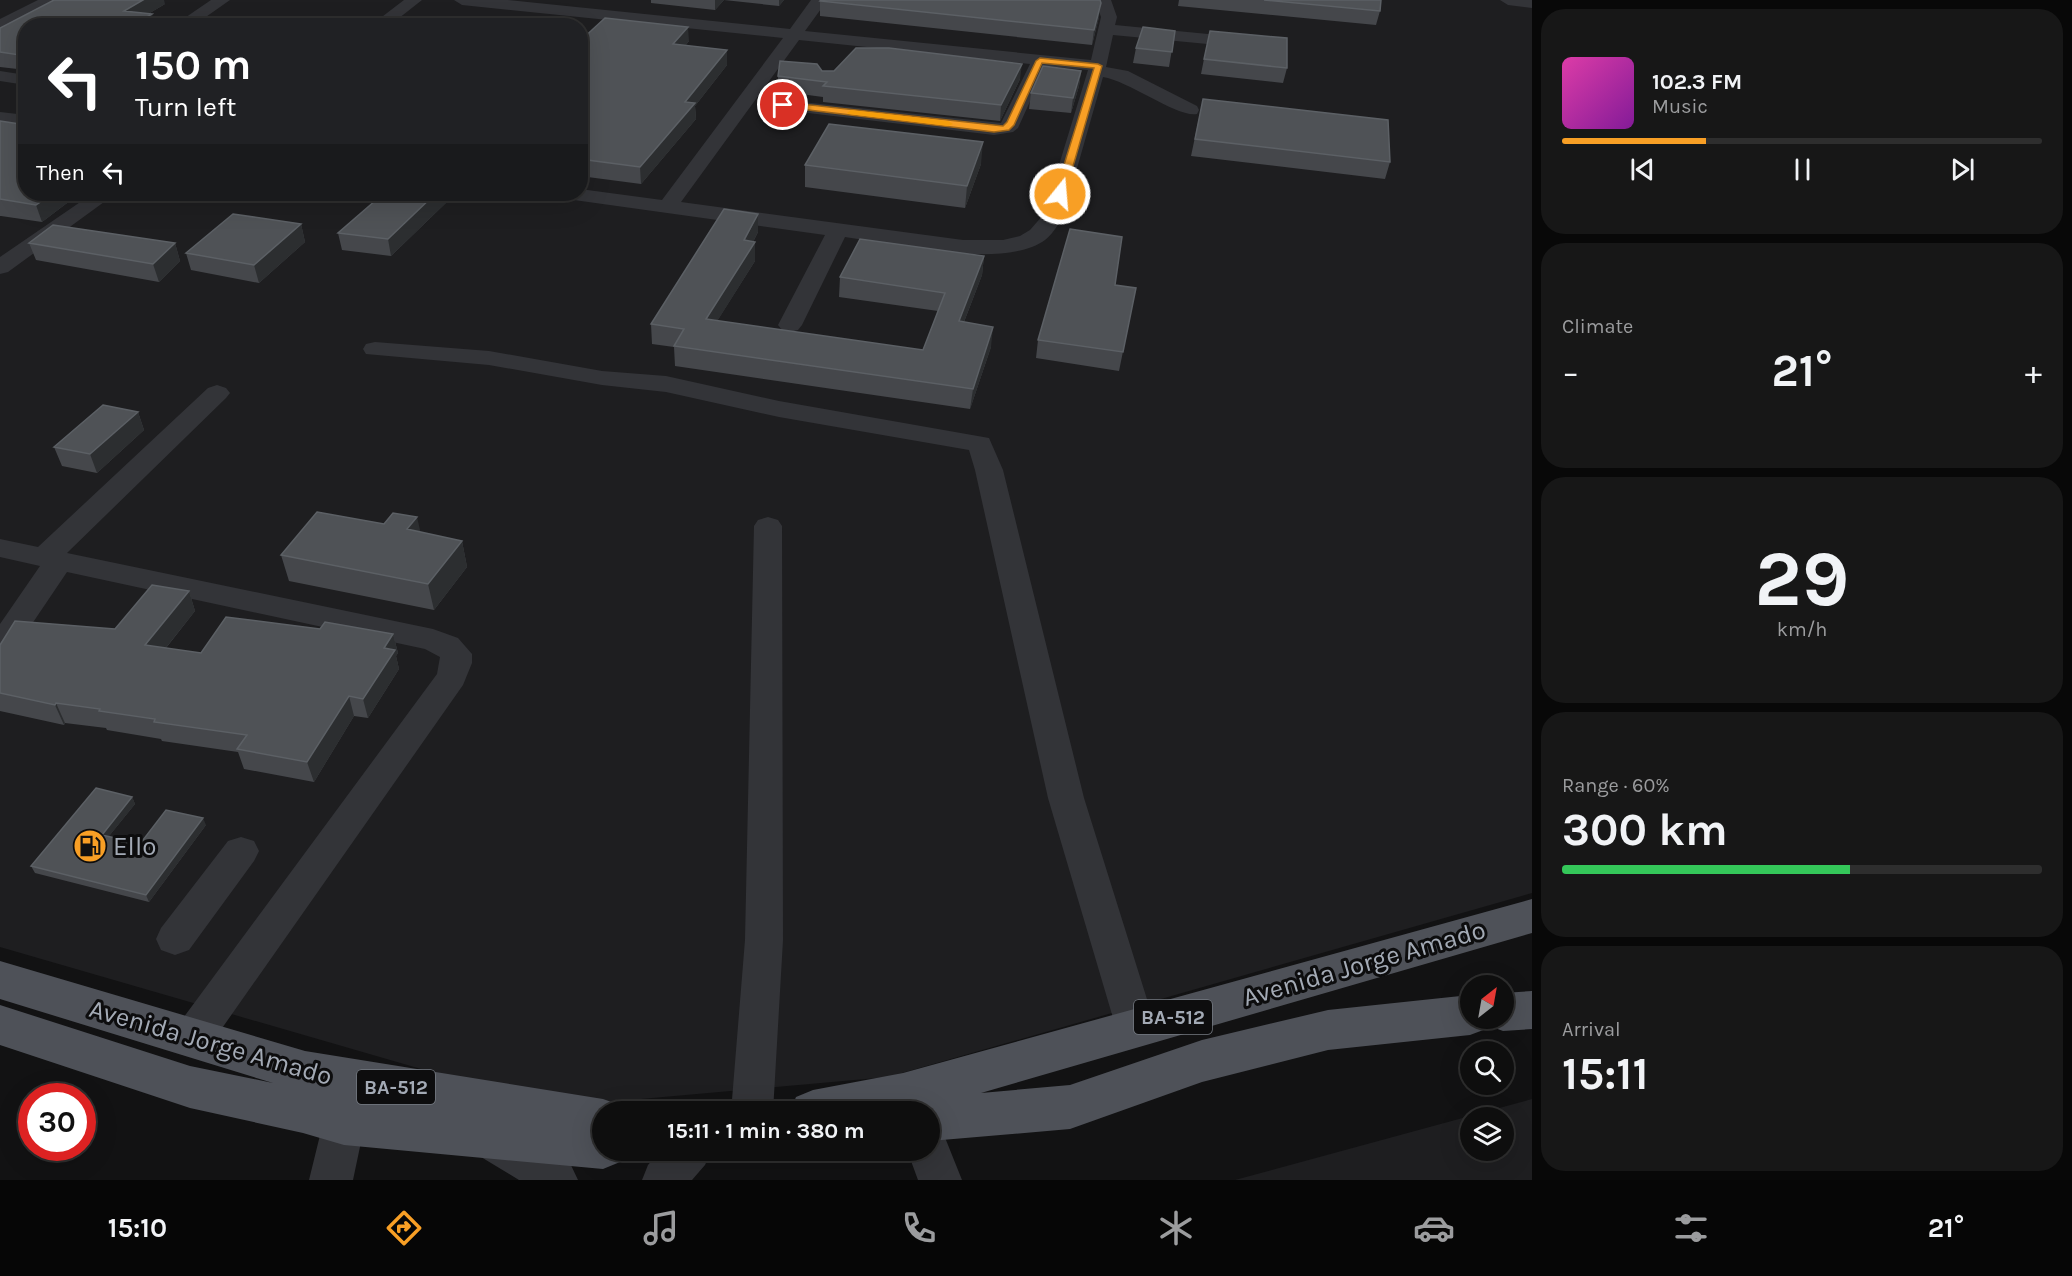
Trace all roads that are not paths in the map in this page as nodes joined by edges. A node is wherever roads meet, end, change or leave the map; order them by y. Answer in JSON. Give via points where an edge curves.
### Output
{"nodes":[{"id":1,"x":50,"y":0,"type":"edge"},
{"id":2,"x":222,"y":0,"type":"edge"},
{"id":3,"x":414,"y":0,"type":"edge"},
{"id":4,"x":462,"y":0,"type":"edge"},
{"id":5,"x":620,"y":0,"type":"edge"},
{"id":6,"x":1103,"y":0,"type":"edge"},
{"id":7,"x":1508,"y":0,"type":"edge"},
{"id":8,"x":818,"y":2,"type":"edge"},
{"id":9,"x":1532,"y":3,"type":"edge"},
{"id":10,"x":535,"y":4,"type":"edge"},
{"id":11,"x":166,"y":14,"type":"dead end"},
{"id":12,"x":604,"y":15,"type":"junction"},
{"id":13,"x":179,"y":18,"type":"edge"},
{"id":14,"x":193,"y":18,"type":"edge"},
{"id":15,"x":389,"y":18,"type":"edge"},
{"id":16,"x":0,"y":26,"type":"edge"},
{"id":17,"x":588,"y":29,"type":"dead end"},
{"id":18,"x":909,"y":29,"type":"edge"},
{"id":19,"x":1106,"y":29,"type":"junction"},
{"id":20,"x":792,"y":36,"type":"junction"},
{"id":21,"x":1239,"y":42,"type":"edge"},
{"id":22,"x":876,"y":44,"type":"junction"},
{"id":23,"x":849,"y":56,"type":"edge"},
{"id":24,"x":1036,"y":68,"type":"junction"},
{"id":25,"x":1097,"y":69,"type":"junction"},
{"id":26,"x":0,"y":76,"type":"edge"},
{"id":27,"x":18,"y":79,"type":"edge"},
{"id":28,"x":783,"y":105,"type":"dead end"},
{"id":29,"x":1190,"y":110,"type":"dead end"},
{"id":30,"x":0,"y":118,"type":"edge"},
{"id":31,"x":18,"y":120,"type":"edge"},
{"id":32,"x":588,"y":196,"type":"edge"},
{"id":33,"x":95,"y":201,"type":"edge"},
{"id":34,"x":668,"y":206,"type":"junction"},
{"id":35,"x":838,"y":230,"type":"junction"},
{"id":36,"x":0,"y":267,"type":"edge"},
{"id":37,"x":790,"y":325,"type":"dead end"},
{"id":38,"x":375,"y":349,"type":"dead end"},
{"id":39,"x":217,"y":393,"type":"dead end"},
{"id":40,"x":768,"y":526,"type":"dead end"},
{"id":41,"x":0,"y":548,"type":"edge"},
{"id":42,"x":51,"y":559,"type":"junction"},
{"id":43,"x":0,"y":647,"type":"edge"},
{"id":44,"x":241,"y":851,"type":"dead end"},
{"id":45,"x":1532,"y":916,"type":"edge"},
{"id":46,"x":175,"y":939,"type":"dead end"},
{"id":47,"x":0,"y":980,"type":"edge"},
{"id":48,"x":1532,"y":1010,"type":"edge"},
{"id":49,"x":1514,"y":1011,"type":"edge"},
{"id":50,"x":1460,"y":1016,"type":"edge"},
{"id":51,"x":0,"y":1025,"type":"edge"},
{"id":52,"x":1136,"y":1028,"type":"junction"},
{"id":53,"x":192,"y":1038,"type":"junction"},
{"id":54,"x":753,"y":1101,"type":"edge"},
{"id":55,"x":868,"y":1101,"type":"edge"},
{"id":56,"x":940,"y":1118,"type":"edge"},
{"id":57,"x":592,"y":1119,"type":"edge"},
{"id":58,"x":344,"y":1123,"type":"junction"},
{"id":59,"x":484,"y":1134,"type":"junction"},
{"id":60,"x":592,"y":1145,"type":"edge"},
{"id":61,"x":680,"y":1161,"type":"edge"},
{"id":62,"x":933,"y":1161,"type":"edge"},
{"id":63,"x":331,"y":1180,"type":"edge"},
{"id":64,"x":556,"y":1180,"type":"edge"},
{"id":65,"x":664,"y":1180,"type":"edge"},
{"id":66,"x":940,"y":1180,"type":"edge"}],
"edges":[{"from":1,"to":16,"type":"street"},
{"from":2,"to":14,"type":"street"},
{"from":3,"to":15,"type":"street"},
{"from":4,"to":10,"type":"street"},
{"from":5,"to":12,"type":"street"},
{"from":6,"to":19,"type":"street","via":[[1109,17]]},
{"from":7,"to":9,"type":"street"},
{"from":8,"to":20,"type":"street"},
{"from":10,"to":12,"type":"street"},
{"from":11,"to":13,"type":"street"},
{"from":12,"to":17,"type":"street"},
{"from":12,"to":20,"type":"street"},
{"from":18,"to":22,"type":"street","via":[[886,32]]},
{"from":19,"to":21,"type":"street"},
{"from":19,"to":25,"type":"street"},
{"from":20,"to":22,"type":"street"},
{"from":20,"to":34,"type":"street"},
{"from":22,"to":24,"type":"street"},
{"from":23,"to":24,"type":"street"},
{"from":24,"to":25,"type":"street"},
{"from":24,"to":28,"type":"street","via":[[1006,128],[813,102]]},
{"from":25,"to":29,"type":"street","via":[[1122,75]]},
{"from":25,"to":35,"type":"street","via":[[1054,214],[1040,235],[1011,245],[963,247]]},
{"from":26,"to":27,"type":"street"},
{"from":30,"to":31,"type":"street"},
{"from":32,"to":34,"type":"street"},
{"from":33,"to":36,"type":"street"},
{"from":34,"to":35,"type":"street"},
{"from":35,"to":37,"type":"street"},
{"from":38,"to":52,"type":"street","via":[[489,358],[602,378],[666,384],[779,410],[980,444],[1066,798]]},
{"from":39,"to":42,"type":"street"},
{"from":40,"to":54,"type":"street","via":[[764,940]]},
{"from":41,"to":42,"type":"street"},
{"from":42,"to":43,"type":"street"},
{"from":42,"to":53,"type":"street","via":[[433,640],[447,645],[456,654],[452,677]]},
{"from":44,"to":46,"type":"street"},
{"from":45,"to":52,"type":"main road","name":"Avenida Jorge Amado","number":"BA-512"},
{"from":47,"to":53,"type":"main road","name":"Avenida Jorge Amado","number":"BA-512"},
{"from":48,"to":49,"type":"main road"},
{"from":50,"to":56,"type":"main road","number":"BA-512","via":[[1328,1030],[1202,1061],[1070,1107]]},
{"from":51,"to":58,"type":"main road","name":"Avenida Jorge Amado","number":"BA-512","via":[[190,1087]]},
{"from":52,"to":55,"type":"main road","name":"Avenida Jorge Amado","number":"BA-512"},
{"from":53,"to":57,"type":"main road","name":"Avenida Jorge Amado","number":"BA-512","via":[[305,1072]]},
{"from":58,"to":59,"type":"main road","name":"Avenida Jorge Amado","number":"BA-512"},
{"from":58,"to":63,"type":"street"},
{"from":59,"to":60,"type":"main road","name":"Avenida Jorge Amado","number":"BA-512"},
{"from":59,"to":64,"type":"street"},
{"from":61,"to":65,"type":"street"},
{"from":62,"to":66,"type":"street"}]}
